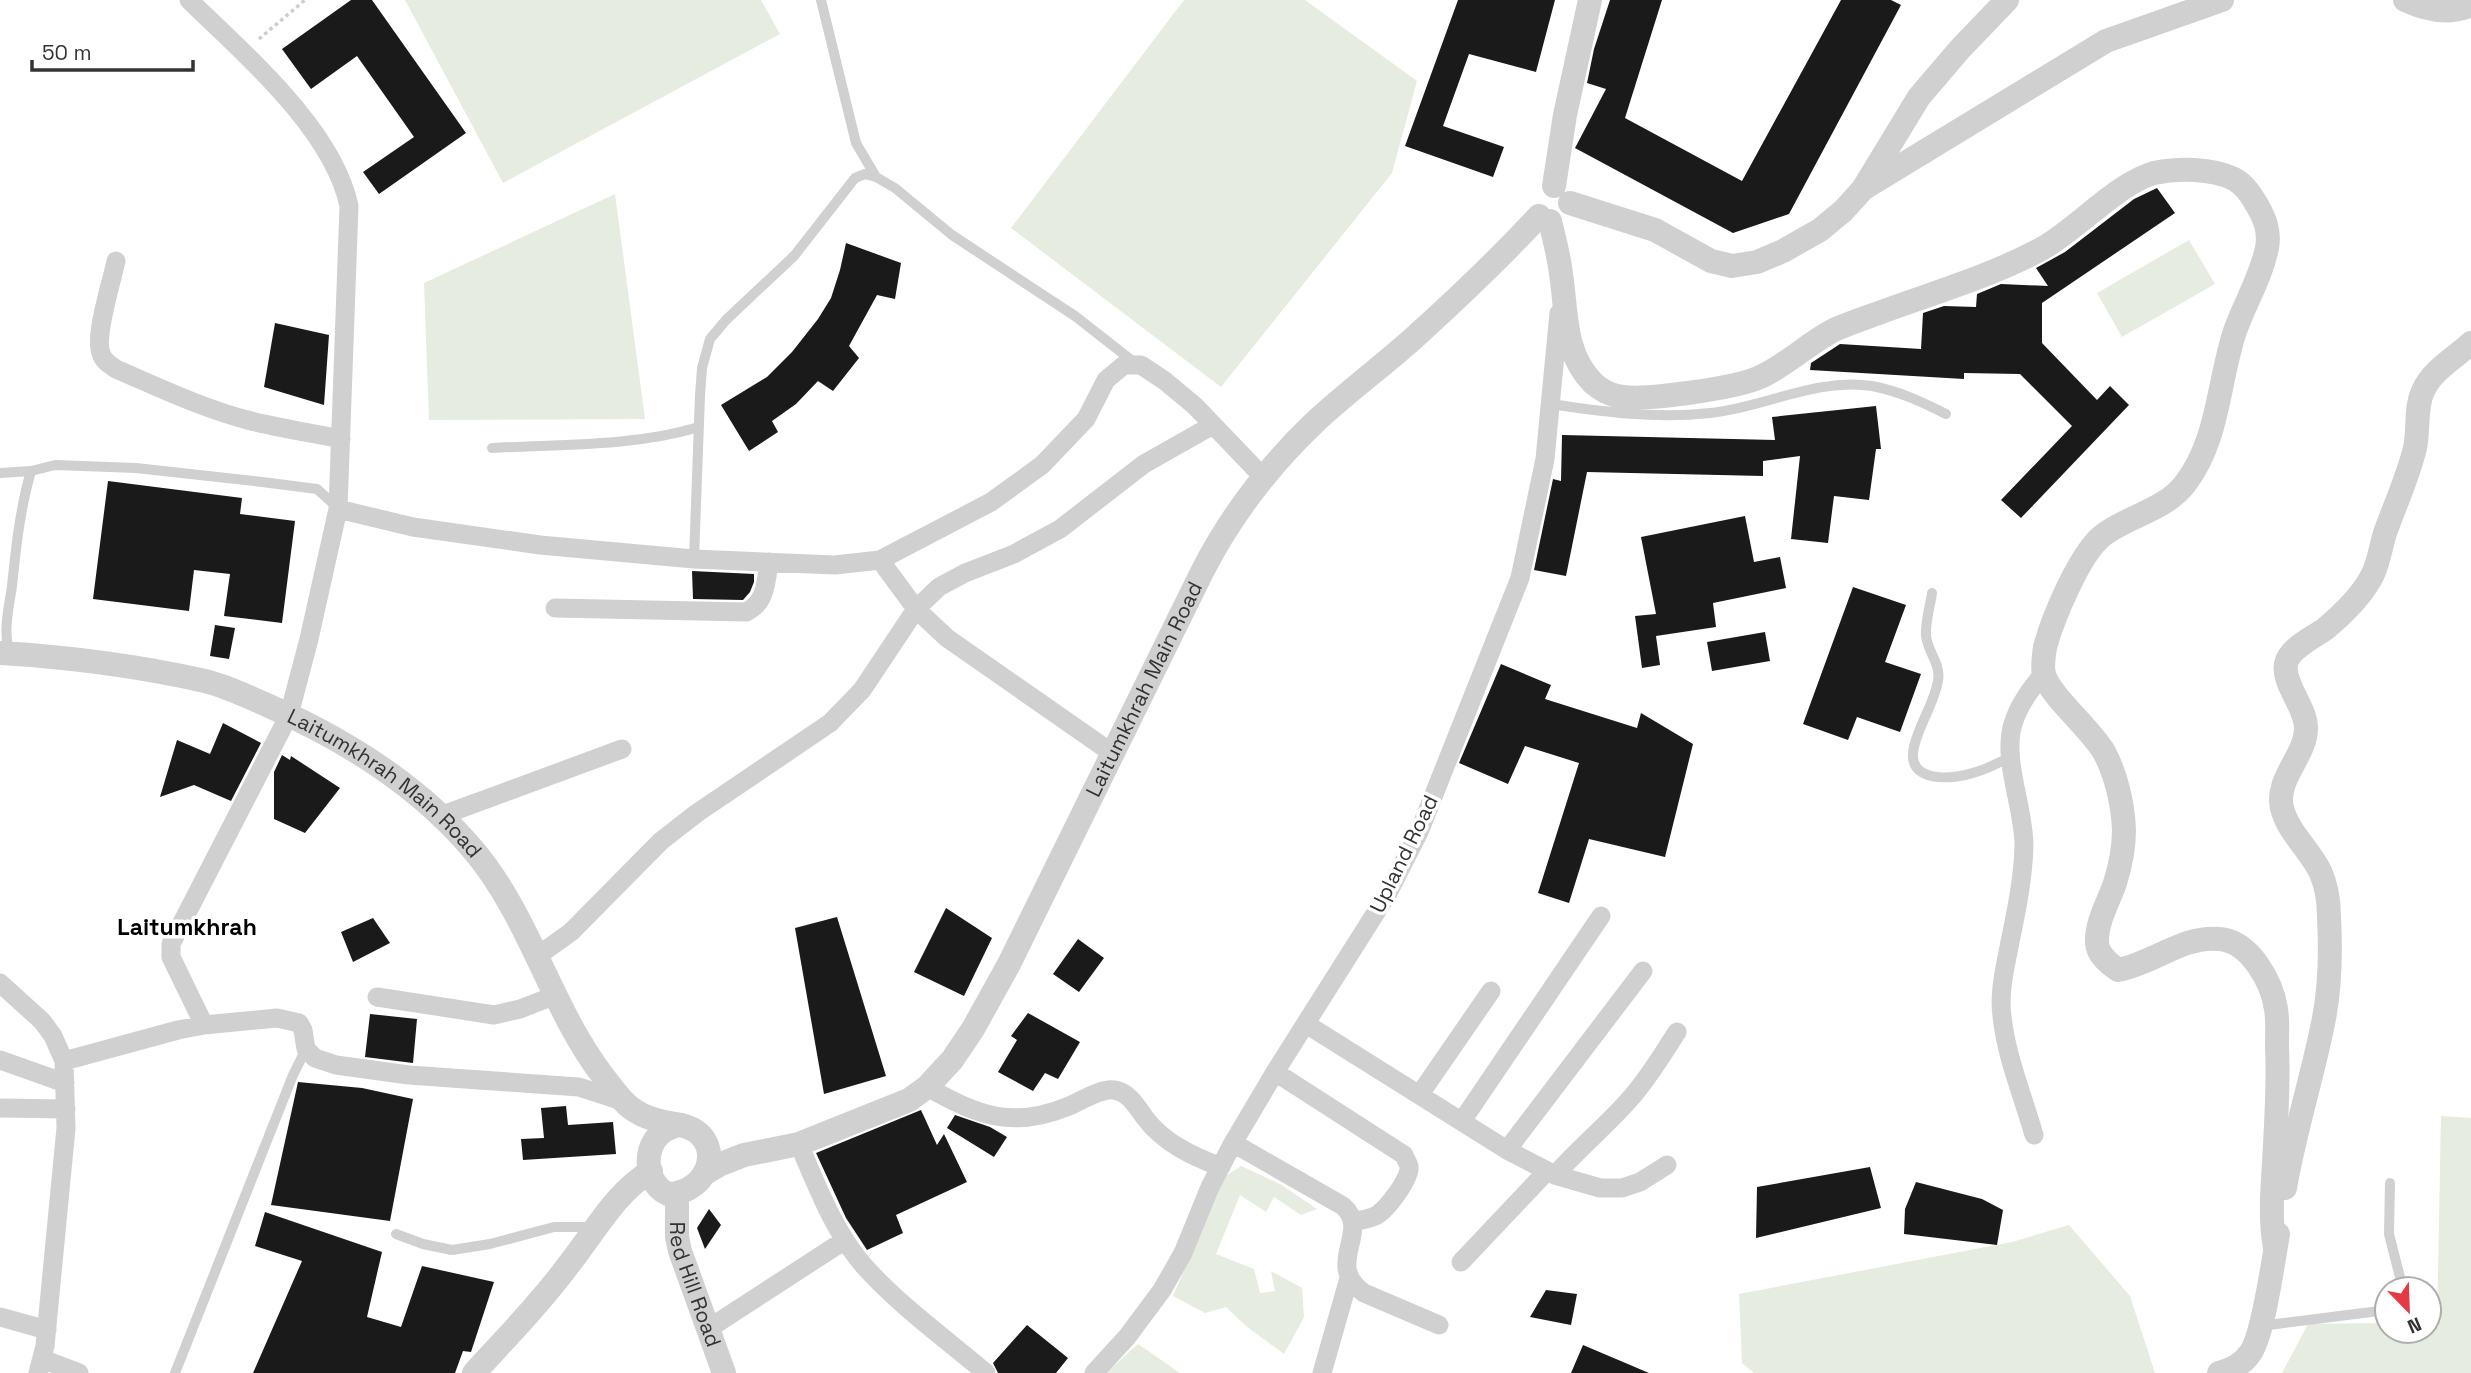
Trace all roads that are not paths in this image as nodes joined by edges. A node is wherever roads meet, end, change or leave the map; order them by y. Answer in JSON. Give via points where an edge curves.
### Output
{"nodes":[{"id":1,"x":189,"y":0,"type":"edge"},
{"id":2,"x":821,"y":0,"type":"edge"},
{"id":3,"x":1590,"y":0,"type":"edge"},
{"id":4,"x":2007,"y":0,"type":"edge"},
{"id":5,"x":2222,"y":0,"type":"edge"},
{"id":6,"x":2405,"y":0,"type":"edge"},
{"id":7,"x":2471,"y":5,"type":"edge"},
{"id":8,"x":876,"y":177,"type":"junction"},
{"id":9,"x":1863,"y":189,"type":"junction"},
{"id":10,"x":1562,"y":194,"type":"junction"},
{"id":11,"x":1544,"y":218,"type":"junction"},
{"id":12,"x":117,"y":261,"type":"dead end"},
{"id":13,"x":1561,"y":274,"type":"junction"},
{"id":14,"x":2471,"y":343,"type":"edge"},
{"id":15,"x":1138,"y":365,"type":"junction"},
{"id":16,"x":1551,"y":404,"type":"junction"},
{"id":17,"x":1947,"y":414,"type":"dead end"},
{"id":18,"x":1213,"y":425,"type":"junction"},
{"id":19,"x":699,"y":427,"type":"junction"},
{"id":20,"x":341,"y":439,"type":"junction"},
{"id":21,"x":492,"y":448,"type":"dead end"},
{"id":22,"x":31,"y":471,"type":"junction"},
{"id":23,"x":0,"y":473,"type":"edge"},
{"id":24,"x":1264,"y":478,"type":"junction"},
{"id":25,"x":338,"y":509,"type":"junction"},
{"id":26,"x":694,"y":559,"type":"junction"},
{"id":27,"x":880,"y":560,"type":"junction"},
{"id":28,"x":769,"y":562,"type":"junction"},
{"id":29,"x":1932,"y":593,"type":"dead end"},
{"id":30,"x":555,"y":608,"type":"dead end"},
{"id":31,"x":916,"y":609,"type":"junction"},
{"id":32,"x":5,"y":653,"type":"edge"},
{"id":33,"x":2043,"y":674,"type":"junction"},
{"id":34,"x":289,"y":715,"type":"junction"},
{"id":35,"x":622,"y":749,"type":"dead end"},
{"id":36,"x":1112,"y":753,"type":"junction"},
{"id":37,"x":2011,"y":757,"type":"junction"},
{"id":38,"x":443,"y":815,"type":"junction"},
{"id":39,"x":1601,"y":916,"type":"dead end"},
{"id":40,"x":536,"y":957,"type":"junction"},
{"id":41,"x":1643,"y":971,"type":"dead end"},
{"id":42,"x":0,"y":983,"type":"edge"},
{"id":43,"x":1491,"y":991,"type":"dead end"},
{"id":44,"x":556,"y":995,"type":"junction"},
{"id":45,"x":377,"y":997,"type":"dead end"},
{"id":46,"x":1306,"y":1024,"type":"junction"},
{"id":47,"x":204,"y":1025,"type":"junction"},
{"id":48,"x":1677,"y":1032,"type":"dead end"},
{"id":49,"x":306,"y":1049,"type":"junction"},
{"id":50,"x":0,"y":1060,"type":"edge"},
{"id":51,"x":64,"y":1061,"type":"junction"},
{"id":52,"x":1275,"y":1072,"type":"junction"},
{"id":53,"x":65,"y":1083,"type":"junction"},
{"id":54,"x":927,"y":1087,"type":"junction"},
{"id":55,"x":1420,"y":1094,"type":"junction"},
{"id":56,"x":627,"y":1105,"type":"junction"},
{"id":57,"x":0,"y":1108,"type":"edge"},
{"id":58,"x":66,"y":1109,"type":"junction"},
{"id":59,"x":1462,"y":1121,"type":"junction"},
{"id":60,"x":689,"y":1129,"type":"junction"},
{"id":61,"x":2034,"y":1135,"type":"dead end"},
{"id":62,"x":1233,"y":1143,"type":"junction"},
{"id":63,"x":799,"y":1144,"type":"junction"},
{"id":64,"x":771,"y":1149,"type":"junction"},
{"id":65,"x":1507,"y":1150,"type":"junction"},
{"id":66,"x":650,"y":1162,"type":"junction"},
{"id":67,"x":1667,"y":1165,"type":"dead end"},
{"id":68,"x":1221,"y":1167,"type":"junction"},
{"id":69,"x":1551,"y":1173,"type":"junction"},
{"id":70,"x":704,"y":1174,"type":"junction"},
{"id":71,"x":2390,"y":1183,"type":"dead end"},
{"id":72,"x":677,"y":1194,"type":"junction"},
{"id":73,"x":1353,"y":1222,"type":"junction"},
{"id":74,"x":596,"y":1227,"type":"junction"},
{"id":75,"x":396,"y":1234,"type":"dead end"},
{"id":76,"x":845,"y":1240,"type":"junction"},
{"id":77,"x":2275,"y":1248,"type":"junction"},
{"id":78,"x":1461,"y":1262,"type":"dead end"},
{"id":79,"x":2399,"y":1275,"type":"edge"},
{"id":80,"x":1349,"y":1278,"type":"junction"},
{"id":81,"x":2373,"y":1312,"type":"edge"},
{"id":82,"x":0,"y":1317,"type":"edge"},
{"id":83,"x":1438,"y":1325,"type":"dead end"},
{"id":84,"x":2260,"y":1326,"type":"junction"},
{"id":85,"x":708,"y":1329,"type":"junction"},
{"id":86,"x":47,"y":1330,"type":"junction"},
{"id":87,"x":40,"y":1366,"type":"edge"},
{"id":88,"x":79,"y":1373,"type":"edge"},
{"id":89,"x":175,"y":1373,"type":"edge"},
{"id":90,"x":474,"y":1373,"type":"edge"},
{"id":91,"x":724,"y":1373,"type":"edge"},
{"id":92,"x":986,"y":1373,"type":"edge"},
{"id":93,"x":1094,"y":1373,"type":"edge"},
{"id":94,"x":1322,"y":1373,"type":"edge"},
{"id":95,"x":2220,"y":1373,"type":"edge"}],
"edges":[{"from":1,"to":20,"type":"street","via":[[279,89],[327,154],[345,190],[349,206]]},
{"from":2,"to":8,"type":"lane","via":[[856,143]]},
{"from":3,"to":10,"type":"street","via":[[1565,115]]},
{"from":4,"to":9,"type":"street","via":[[1920,97]]},
{"from":5,"to":9,"type":"street","via":[[2106,41]]},
{"from":6,"to":7,"type":"street","via":[[2426,10]]},
{"from":8,"to":15,"type":"lane"},
{"from":8,"to":19,"type":"lane","via":[[865,174],[855,178],[794,256],[710,339],[702,368]]},
{"from":9,"to":10,"type":"street","via":[[1820,230],[1757,262],[1732,267],[1655,230]]},
{"from":10,"to":11,"type":"street","name":"Laitumkhrah Main Road","via":[[1566,214],[1556,221]]},
{"from":11,"to":13,"type":"street"},
{"from":11,"to":24,"type":"street","name":"Laitumkhrah Main Road","via":[[1313,424]]},
{"from":12,"to":20,"type":"street","via":[[98,340],[107,362],[222,412]]},
{"from":13,"to":16,"type":"street","name":"Upland Road"},
{"from":13,"to":33,"type":"street","via":[[1567,332],[1591,381],[1619,397],[1655,397],[1756,379],[1833,331],[1994,271],[2046,246],[2136,180],[2157,172],[2212,172],[2234,179],[2249,191],[2266,221],[2268,243],[2233,335],[2212,429],[2186,484],[2171,498],[2101,537],[2091,549],[2073,577],[2044,650]]},
{"from":14,"to":77,"type":"street","via":[[2423,389],[2416,447],[2373,573],[2345,610],[2286,663],[2306,727],[2280,798],[2288,823],[2324,881],[2329,950],[2323,1026]]},
{"from":15,"to":18,"type":"street","via":[[1165,381]]},
{"from":15,"to":27,"type":"street","via":[[1124,365],[1106,380],[1086,419],[1042,465],[991,502]]},
{"from":16,"to":17,"type":"lane","via":[[1664,416],[1712,413],[1832,386],[1869,386],[1905,394]]},
{"from":16,"to":46,"type":"street","name":"Upland Road","via":[[1545,459],[1520,578],[1419,832],[1387,895]]},
{"from":18,"to":24,"type":"street"},
{"from":18,"to":31,"type":"street","via":[[1144,464],[1060,529],[939,587]]},
{"from":19,"to":21,"type":"lane","via":[[635,441]]},
{"from":19,"to":26,"type":"lane"},
{"from":20,"to":25,"type":"street"},
{"from":22,"to":23,"type":"lane"},
{"from":22,"to":25,"type":"lane","via":[[55,465],[136,468],[262,482],[317,489]]},
{"from":22,"to":32,"type":"lane","via":[[24,495]]},
{"from":24,"to":36,"type":"street","name":"Laitumkhrah Main Road","via":[[1216,544]]},
{"from":25,"to":26,"type":"street","via":[[412,527],[540,545]]},
{"from":25,"to":34,"type":"street"},
{"from":26,"to":28,"type":"street"},
{"from":27,"to":28,"type":"street","via":[[835,565]]},
{"from":27,"to":31,"type":"street"},
{"from":28,"to":30,"type":"street","via":[[760,602],[746,612]]},
{"from":29,"to":37,"type":"lane","via":[[1926,637],[1939,671],[1914,743],[1914,767],[1923,774],[1950,777],[1975,773]]},
{"from":31,"to":36,"type":"street","via":[[947,638]]},
{"from":31,"to":40,"type":"street","via":[[862,690],[830,723],[696,813],[661,841],[571,932]]},
{"from":32,"to":34,"type":"street","name":"Laitumkhrah Main Road","via":[[116,665],[207,682]]},
{"from":33,"to":37,"type":"street","via":[[2012,725]]},
{"from":33,"to":77,"type":"street","via":[[2101,747],[2120,798],[2124,832],[2097,946],[2106,962],[2118,970],[2133,967],[2193,942],[2220,938],[2239,946],[2270,985],[2277,1010]]},
{"from":34,"to":38,"type":"street","name":"Laitumkhrah Main Road","via":[[351,748]]},
{"from":34,"to":47,"type":"street","via":[[171,944],[171,957]]},
{"from":35,"to":38,"type":"street"},
{"from":36,"to":54,"type":"street","name":"Laitumkhrah Main Road","via":[[973,1029]]},
{"from":37,"to":61,"type":"street","via":[[2024,845],[2001,1014]]},
{"from":38,"to":40,"type":"street","name":"Laitumkhrah Main Road","via":[[500,889]]},
{"from":39,"to":59,"type":"street"},
{"from":40,"to":44,"type":"street","name":"Laitumkhrah Main Road"},
{"from":41,"to":65,"type":"street"},
{"from":42,"to":51,"type":"street","via":[[41,1021]]},
{"from":43,"to":55,"type":"street"},
{"from":44,"to":45,"type":"street","via":[[494,1015]]},
{"from":44,"to":56,"type":"street","name":"Laitumkhrah Main Road","via":[[589,1057]]},
{"from":46,"to":52,"type":"street","name":"Upland Road"},
{"from":46,"to":55,"type":"street"},
{"from":47,"to":49,"type":"street","via":[[288,1019],[299,1023]]},
{"from":47,"to":51,"type":"street"},
{"from":48,"to":69,"type":"street","via":[[1629,1100]]},
{"from":49,"to":56,"type":"street","via":[[315,1058],[337,1066],[579,1087]]},
{"from":49,"to":89,"type":"lane"},
{"from":50,"to":53,"type":"street"},
{"from":51,"to":53,"type":"street"},
{"from":52,"to":62,"type":"street","name":"Upland Road"},
{"from":52,"to":73,"type":"street","via":[[1404,1156],[1408,1174],[1384,1210]]},
{"from":53,"to":58,"type":"street"},
{"from":54,"to":63,"type":"street","name":"Laitumkhrah Main Road","via":[[909,1101]]},
{"from":54,"to":68,"type":"street","via":[[962,1107],[1017,1118],[1053,1113],[1114,1090],[1134,1102],[1173,1144]]},
{"from":55,"to":59,"type":"street"},
{"from":56,"to":60,"type":"street"},
{"from":56,"to":66,"type":"street","name":"Laitumkhrah Main Road"},
{"from":57,"to":58,"type":"street"},
{"from":58,"to":86,"type":"street"},
{"from":59,"to":65,"type":"street"},
{"from":60,"to":64,"type":"street","via":[[720,1141]]},
{"from":60,"to":66,"type":"street","via":[[671,1126],[656,1136]]},
{"from":60,"to":70,"type":"street","via":[[708,1148]]},
{"from":62,"to":68,"type":"street","name":"Upland Road"},
{"from":62,"to":73,"type":"street","via":[[1343,1206]]},
{"from":63,"to":64,"type":"street","name":"Laitumkhrah Main Road"},
{"from":63,"to":76,"type":"street"},
{"from":64,"to":70,"type":"street"},
{"from":65,"to":69,"type":"street"},
{"from":66,"to":72,"type":"street","via":[[662,1191]]},
{"from":66,"to":74,"type":"street"},
{"from":67,"to":69,"type":"street","via":[[1622,1188],[1600,1188]]},
{"from":68,"to":93,"type":"street","name":"Upland Road","via":[[1162,1290]]},
{"from":69,"to":78,"type":"street"},
{"from":70,"to":72,"type":"street","via":[[688,1191]]},
{"from":71,"to":79,"type":"lane","via":[[2389,1234]]},
{"from":72,"to":85,"type":"street","name":"Red Hill Road","via":[[680,1251]]},
{"from":73,"to":80,"type":"street","via":[[1346,1266]]},
{"from":74,"to":75,"type":"lane","via":[[554,1227],[452,1250]]},
{"from":74,"to":90,"type":"street","via":[[569,1265]]},
{"from":76,"to":85,"type":"street"},
{"from":76,"to":92,"type":"street","via":[[872,1274]]},
{"from":77,"to":84,"type":"street"},
{"from":80,"to":83,"type":"street","via":[[1364,1293]]},
{"from":80,"to":94,"type":"street"},
{"from":81,"to":84,"type":"lane"},
{"from":82,"to":86,"type":"street"},
{"from":84,"to":95,"type":"street","via":[[2253,1350],[2239,1365]]},
{"from":85,"to":91,"type":"street","name":"Red Hill Road"},
{"from":86,"to":87,"type":"street"},
{"from":87,"to":88,"type":"street"}]}
